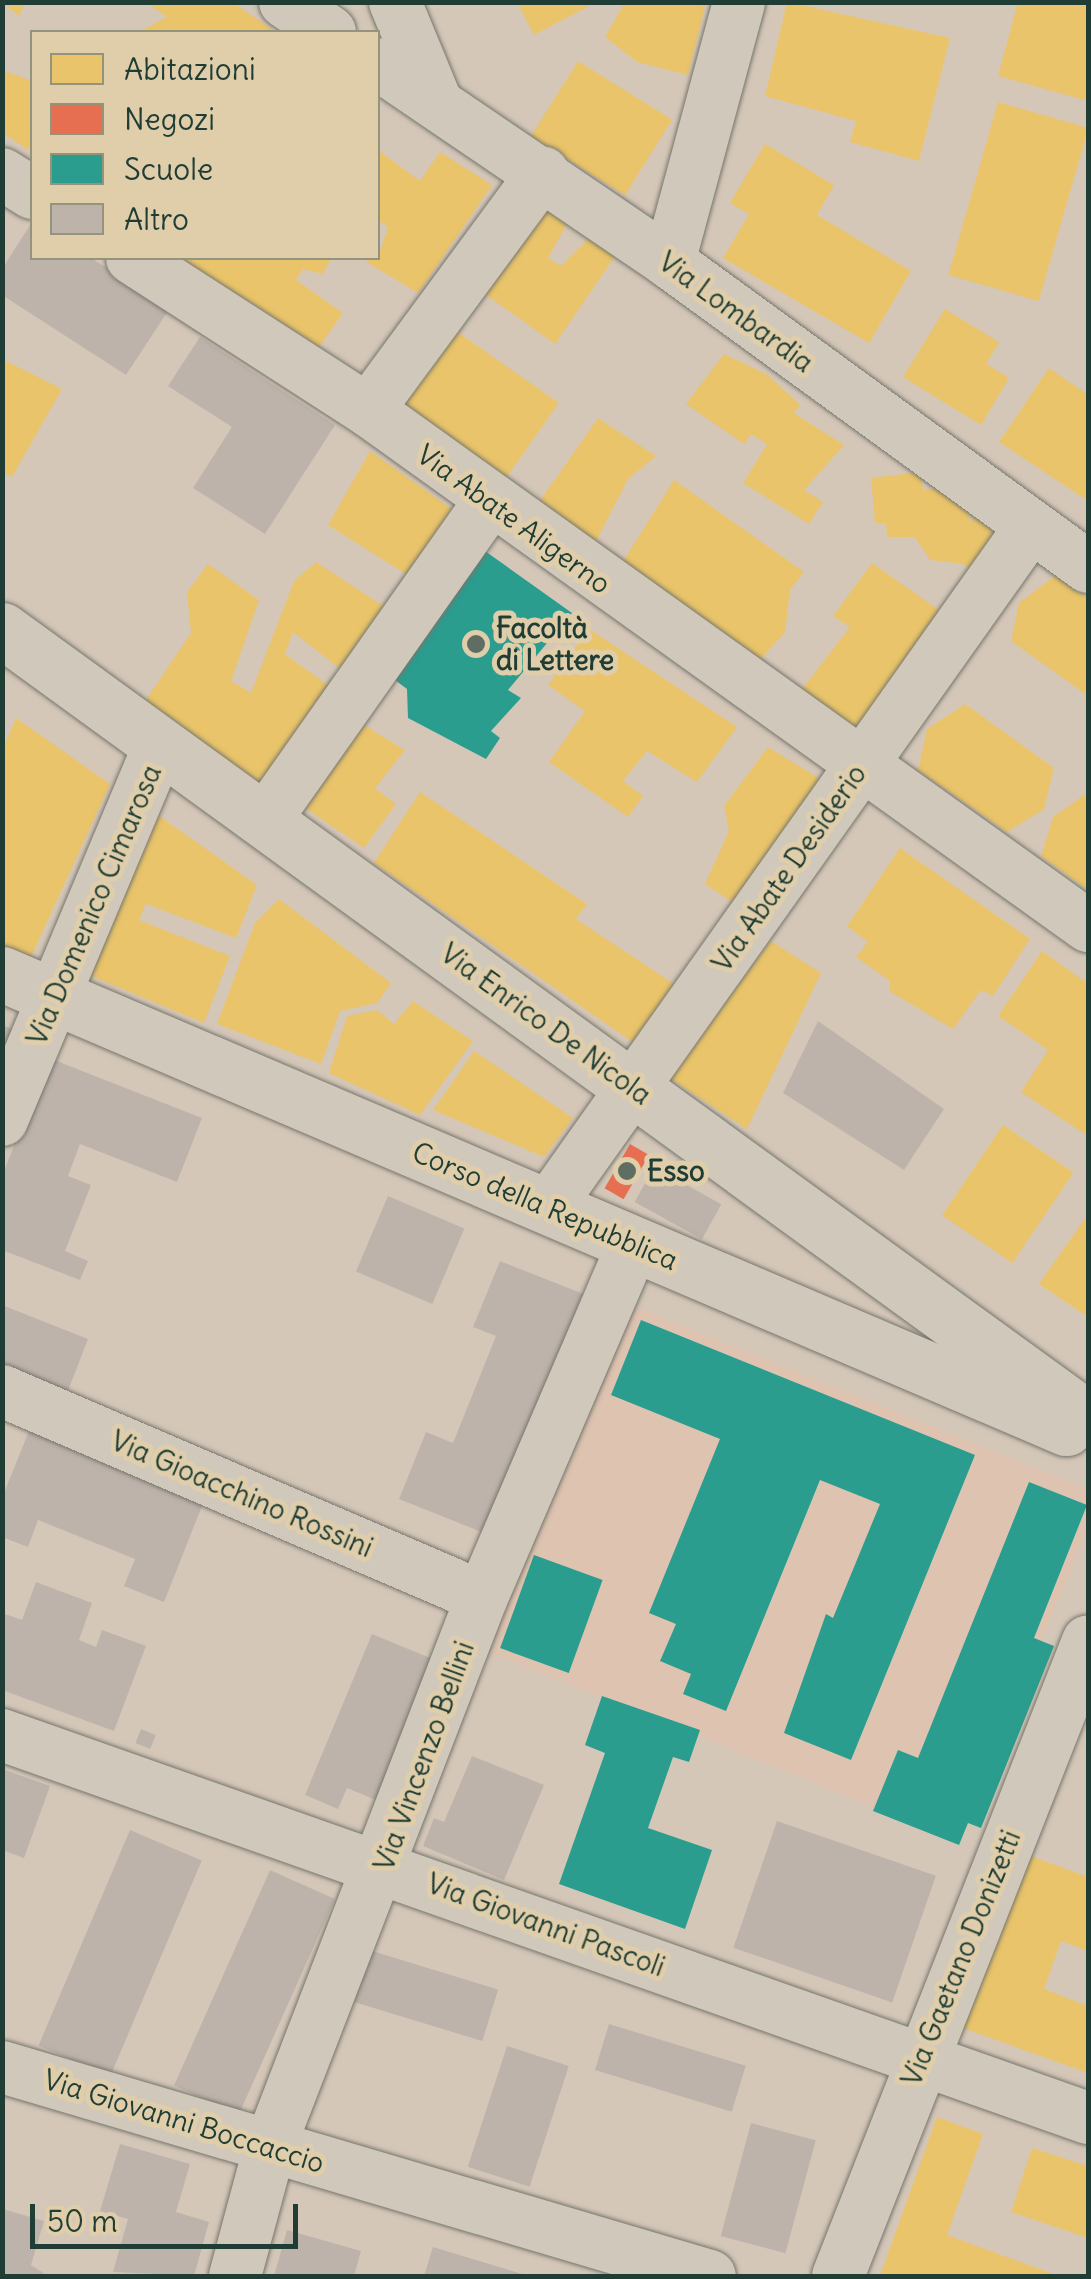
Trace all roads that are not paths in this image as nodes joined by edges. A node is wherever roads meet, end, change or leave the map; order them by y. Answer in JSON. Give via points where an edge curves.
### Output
{"nodes":[{"id":1,"x":285,"y":2,"type":"edge"},
{"id":2,"x":395,"y":2,"type":"edge"},
{"id":3,"x":739,"y":2,"type":"edge"},
{"id":4,"x":327,"y":30,"type":"edge"},
{"id":5,"x":380,"y":65,"type":"edge"},
{"id":6,"x":437,"y":104,"type":"junction"},
{"id":7,"x":543,"y":173,"type":"junction"},
{"id":8,"x":2,"y":174,"type":"edge"},
{"id":9,"x":30,"y":192,"type":"edge"},
{"id":10,"x":135,"y":260,"type":"edge"},
{"id":11,"x":669,"y":262,"type":"junction"},
{"id":12,"x":368,"y":410,"type":"junction"},
{"id":13,"x":488,"y":504,"type":"junction"},
{"id":14,"x":1029,"y":530,"type":"junction"},
{"id":15,"x":1088,"y":566,"type":"edge"},
{"id":16,"x":2,"y":630,"type":"edge"},
{"id":17,"x":160,"y":745,"type":"junction"},
{"id":18,"x":862,"y":766,"type":"junction"},
{"id":19,"x":265,"y":820,"type":"junction"},
{"id":20,"x":1088,"y":926,"type":"edge"},
{"id":21,"x":2,"y":974,"type":"edge"},
{"id":22,"x":58,"y":998,"type":"junction"},
{"id":23,"x":633,"y":1087,"type":"junction"},
{"id":24,"x":2,"y":1120,"type":"edge"},
{"id":25,"x":548,"y":1207,"type":"junction"},
{"id":26,"x":633,"y":1244,"type":"junction"},
{"id":27,"x":952,"y":1318,"type":"junction"},
{"id":28,"x":926,"y":1369,"type":"junction"},
{"id":29,"x":2,"y":1390,"type":"edge"},
{"id":30,"x":1088,"y":1419,"type":"edge"},
{"id":31,"x":1088,"y":1438,"type":"edge"},
{"id":32,"x":482,"y":1597,"type":"junction"},
{"id":33,"x":1088,"y":1641,"type":"edge"},
{"id":34,"x":2,"y":1736,"type":"edge"},
{"id":35,"x":385,"y":1866,"type":"junction"},
{"id":36,"x":919,"y":2062,"type":"junction"},
{"id":37,"x":2,"y":2067,"type":"edge"},
{"id":38,"x":1088,"y":2118,"type":"edge"},
{"id":39,"x":270,"y":2146,"type":"junction"},
{"id":40,"x":235,"y":2276,"type":"edge"},
{"id":41,"x":710,"y":2276,"type":"edge"},
{"id":42,"x":838,"y":2276,"type":"edge"}],
"edges":[{"from":1,"to":4,"type":"street"},
{"from":2,"to":6,"type":"street"},
{"from":3,"to":11,"type":"street"},
{"from":5,"to":6,"type":"street","name":"Via Lombardia"},
{"from":6,"to":7,"type":"street","name":"Via Lombardia"},
{"from":7,"to":11,"type":"street","name":"Via Lombardia"},
{"from":7,"to":12,"type":"street"},
{"from":8,"to":9,"type":"street"},
{"from":10,"to":12,"type":"street","name":"Via Abate Aligerno"},
{"from":11,"to":14,"type":"street","name":"Via Lombardia"},
{"from":12,"to":13,"type":"street","name":"Via Abate Aligerno"},
{"from":13,"to":18,"type":"street","name":"Via Abate Aligerno"},
{"from":13,"to":19,"type":"street"},
{"from":14,"to":15,"type":"street","name":"Via Lombardia"},
{"from":14,"to":18,"type":"street","name":"Via Abate Desiderio"},
{"from":16,"to":17,"type":"main road","name":"Via Enrico De Nicola"},
{"from":17,"to":19,"type":"main road","name":"Via Enrico De Nicola"},
{"from":17,"to":22,"type":"street","name":"Via Domenico Cimarosa"},
{"from":18,"to":20,"type":"street","name":"Via Abate Aligerno"},
{"from":18,"to":23,"type":"street","name":"Via Abate Desiderio"},
{"from":19,"to":23,"type":"main road","name":"Via Enrico De Nicola"},
{"from":21,"to":22,"type":"main road","name":"Corso della Repubblica"},
{"from":22,"to":24,"type":"street","name":"Via Domenico Cimarosa"},
{"from":22,"to":25,"type":"main road","name":"Corso della Repubblica"},
{"from":23,"to":25,"type":"street","name":"Via Abate Desiderio"},
{"from":23,"to":27,"type":"main road","name":"Via Enrico De Nicola"},
{"from":25,"to":26,"type":"main road","name":"Corso della Repubblica"},
{"from":26,"to":28,"type":"main road","name":"Corso della Repubblica"},
{"from":26,"to":32,"type":"street","name":"Via Vincenzo Bellini"},
{"from":27,"to":28,"type":"main road"},
{"from":27,"to":30,"type":"main road","name":"Via Enrico De Nicola"},
{"from":28,"to":31,"type":"main road","name":"Corso della Repubblica"},
{"from":29,"to":32,"type":"street","name":"Via Gioacchino Rossini"},
{"from":32,"to":35,"type":"street","name":"Via Vincenzo Bellini"},
{"from":33,"to":36,"type":"street","name":"Via Gaetano Donizetti"},
{"from":34,"to":35,"type":"street","name":"Via Giovanni Pascoli"},
{"from":35,"to":36,"type":"street","name":"Via Giovanni Pascoli"},
{"from":35,"to":39,"type":"street","name":"Via Vincenzo Bellini"},
{"from":36,"to":38,"type":"street","name":"Via Giovanni Pascoli"},
{"from":36,"to":42,"type":"street","name":"Via Gaetano Donizetti"},
{"from":37,"to":39,"type":"street","name":"Via Giovanni Boccaccio"},
{"from":39,"to":40,"type":"street","name":"Via Vincenzo Bellini"},
{"from":39,"to":41,"type":"street","name":"Via Giovanni Boccaccio"}]}
